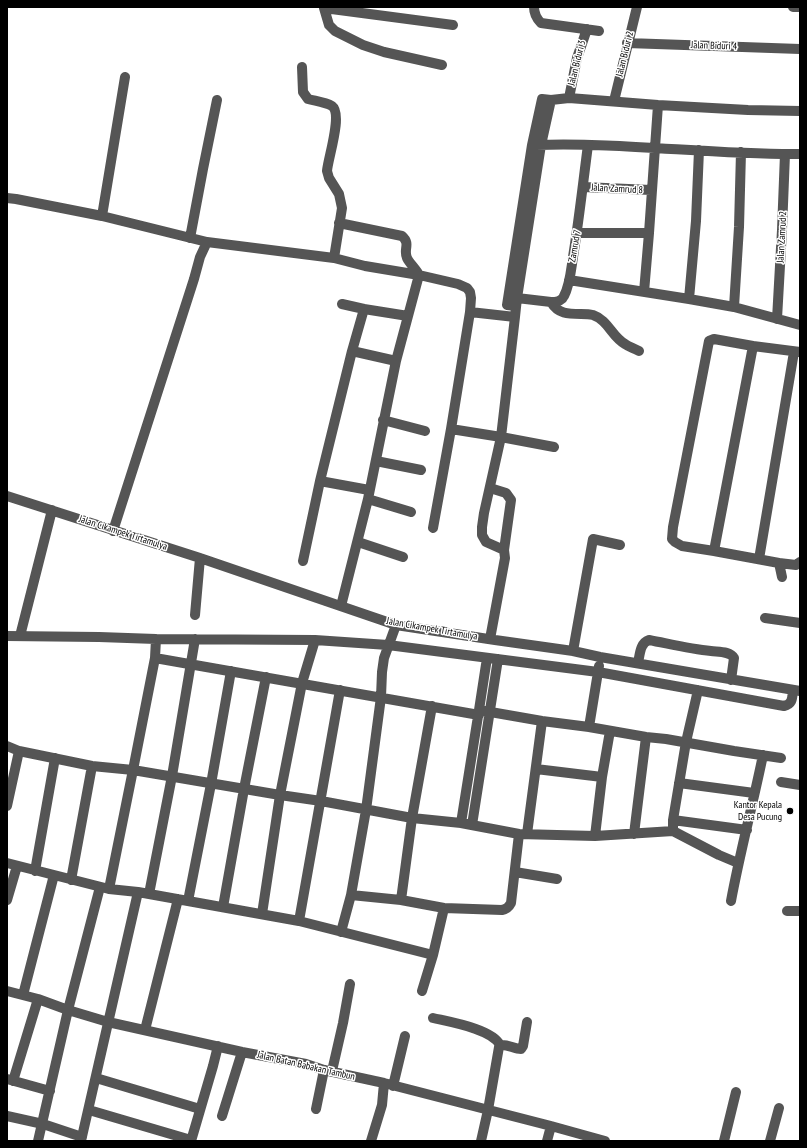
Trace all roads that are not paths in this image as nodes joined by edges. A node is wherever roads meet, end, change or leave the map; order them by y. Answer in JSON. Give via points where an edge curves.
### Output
{"nodes":[{"id":1,"x":534,"y":7,"type":"edge"},
{"id":2,"x":637,"y":7,"type":"edge"},
{"id":3,"x":793,"y":7,"type":"edge"},
{"id":4,"x":800,"y":7,"type":"edge"},
{"id":5,"x":324,"y":8,"type":"edge"},
{"id":6,"x":453,"y":25,"type":"dead end"},
{"id":7,"x":587,"y":29,"type":"junction"},
{"id":8,"x":599,"y":31,"type":"dead end"},
{"id":9,"x":628,"y":43,"type":"junction"},
{"id":10,"x":800,"y":49,"type":"edge"},
{"id":11,"x":442,"y":65,"type":"dead end"},
{"id":12,"x":302,"y":67,"type":"dead end"},
{"id":13,"x":125,"y":77,"type":"dead end"},
{"id":14,"x":569,"y":98,"type":"junction"},
{"id":15,"x":217,"y":100,"type":"dead end"},
{"id":16,"x":614,"y":101,"type":"junction"},
{"id":17,"x":658,"y":105,"type":"junction"},
{"id":18,"x":800,"y":111,"type":"edge"},
{"id":19,"x":536,"y":145,"type":"junction"},
{"id":20,"x":588,"y":145,"type":"junction"},
{"id":21,"x":654,"y":147,"type":"junction"},
{"id":22,"x":699,"y":150,"type":"junction"},
{"id":23,"x":741,"y":152,"type":"junction"},
{"id":24,"x":785,"y":154,"type":"junction"},
{"id":25,"x":800,"y":154,"type":"edge"},
{"id":26,"x":583,"y":187,"type":"junction"},
{"id":27,"x":651,"y":190,"type":"junction"},
{"id":28,"x":7,"y":198,"type":"edge"},
{"id":29,"x":102,"y":216,"type":"junction"},
{"id":30,"x":339,"y":223,"type":"junction"},
{"id":31,"x":577,"y":233,"type":"junction"},
{"id":32,"x":649,"y":233,"type":"junction"},
{"id":33,"x":190,"y":238,"type":"junction"},
{"id":34,"x":207,"y":242,"type":"junction"},
{"id":35,"x":334,"y":258,"type":"junction"},
{"id":36,"x":419,"y":275,"type":"junction"},
{"id":37,"x":569,"y":280,"type":"junction"},
{"id":38,"x":644,"y":292,"type":"junction"},
{"id":39,"x":689,"y":299,"type":"junction"},
{"id":40,"x":516,"y":302,"type":"junction"},
{"id":41,"x":551,"y":302,"type":"junction"},
{"id":42,"x":342,"y":304,"type":"dead end"},
{"id":43,"x":734,"y":307,"type":"junction"},
{"id":44,"x":364,"y":309,"type":"junction"},
{"id":45,"x":470,"y":312,"type":"junction"},
{"id":46,"x":408,"y":316,"type":"junction"},
{"id":47,"x":515,"y":317,"type":"junction"},
{"id":48,"x":777,"y":319,"type":"junction"},
{"id":49,"x":800,"y":325,"type":"edge"},
{"id":50,"x":753,"y":346,"type":"junction"},
{"id":51,"x":352,"y":351,"type":"junction"},
{"id":52,"x":639,"y":351,"type":"dead end"},
{"id":53,"x":797,"y":352,"type":"edge"},
{"id":54,"x":396,"y":361,"type":"junction"},
{"id":55,"x":383,"y":420,"type":"junction"},
{"id":56,"x":451,"y":429,"type":"junction"},
{"id":57,"x":425,"y":430,"type":"dead end"},
{"id":58,"x":501,"y":437,"type":"junction"},
{"id":59,"x":554,"y":447,"type":"dead end"},
{"id":60,"x":376,"y":461,"type":"junction"},
{"id":61,"x":421,"y":470,"type":"dead end"},
{"id":62,"x":320,"y":481,"type":"junction"},
{"id":63,"x":490,"y":488,"type":"junction"},
{"id":64,"x":369,"y":494,"type":"junction"},
{"id":65,"x":7,"y":496,"type":"edge"},
{"id":66,"x":52,"y":510,"type":"junction"},
{"id":67,"x":411,"y":512,"type":"dead end"},
{"id":68,"x":433,"y":528,"type":"dead end"},
{"id":69,"x":113,"y":531,"type":"junction"},
{"id":70,"x":358,"y":542,"type":"junction"},
{"id":71,"x":620,"y":545,"type":"dead end"},
{"id":72,"x":504,"y":550,"type":"junction"},
{"id":73,"x":714,"y":551,"type":"junction"},
{"id":74,"x":402,"y":557,"type":"dead end"},
{"id":75,"x":200,"y":558,"type":"junction"},
{"id":76,"x":758,"y":559,"type":"junction"},
{"id":77,"x":303,"y":561,"type":"dead end"},
{"id":78,"x":800,"y":562,"type":"edge"},
{"id":79,"x":779,"y":563,"type":"junction"},
{"id":80,"x":782,"y":577,"type":"dead end"},
{"id":81,"x":341,"y":606,"type":"junction"},
{"id":82,"x":195,"y":615,"type":"dead end"},
{"id":83,"x":765,"y":618,"type":"dead end"},
{"id":84,"x":800,"y":623,"type":"edge"},
{"id":85,"x":396,"y":625,"type":"junction"},
{"id":86,"x":7,"y":636,"type":"edge"},
{"id":87,"x":20,"y":636,"type":"junction"},
{"id":88,"x":156,"y":639,"type":"junction"},
{"id":89,"x":195,"y":639,"type":"junction"},
{"id":90,"x":315,"y":640,"type":"junction"},
{"id":91,"x":492,"y":640,"type":"junction"},
{"id":92,"x":388,"y":645,"type":"junction"},
{"id":93,"x":573,"y":651,"type":"junction"},
{"id":94,"x":600,"y":657,"type":"junction"},
{"id":95,"x":155,"y":658,"type":"junction"},
{"id":96,"x":492,"y":659,"type":"junction"},
{"id":97,"x":638,"y":663,"type":"junction"},
{"id":98,"x":192,"y":664,"type":"junction"},
{"id":99,"x":231,"y":671,"type":"junction"},
{"id":100,"x":598,"y":672,"type":"junction"},
{"id":101,"x":266,"y":677,"type":"junction"},
{"id":102,"x":731,"y":680,"type":"junction"},
{"id":103,"x":302,"y":683,"type":"junction"},
{"id":104,"x":340,"y":690,"type":"junction"},
{"id":105,"x":698,"y":690,"type":"junction"},
{"id":106,"x":796,"y":690,"type":"edge"},
{"id":107,"x":381,"y":697,"type":"junction"},
{"id":108,"x":432,"y":706,"type":"junction"},
{"id":109,"x":482,"y":712,"type":"junction"},
{"id":110,"x":542,"y":721,"type":"junction"},
{"id":111,"x":589,"y":727,"type":"junction"},
{"id":112,"x":610,"y":731,"type":"junction"},
{"id":113,"x":646,"y":737,"type":"junction"},
{"id":114,"x":686,"y":742,"type":"junction"},
{"id":115,"x":7,"y":746,"type":"edge"},
{"id":116,"x":19,"y":751,"type":"junction"},
{"id":117,"x":763,"y":755,"type":"junction"},
{"id":118,"x":55,"y":758,"type":"junction"},
{"id":119,"x":781,"y":758,"type":"dead end"},
{"id":120,"x":92,"y":766,"type":"junction"},
{"id":121,"x":536,"y":768,"type":"junction"},
{"id":122,"x":133,"y":770,"type":"junction"},
{"id":123,"x":172,"y":776,"type":"junction"},
{"id":124,"x":602,"y":777,"type":"junction"},
{"id":125,"x":781,"y":782,"type":"dead end"},
{"id":126,"x":680,"y":783,"type":"junction"},
{"id":127,"x":211,"y":784,"type":"junction"},
{"id":128,"x":800,"y":785,"type":"edge"},
{"id":129,"x":244,"y":789,"type":"junction"},
{"id":130,"x":754,"y":793,"type":"junction"},
{"id":131,"x":280,"y":796,"type":"junction"},
{"id":132,"x":321,"y":801,"type":"junction"},
{"id":133,"x":7,"y":806,"type":"edge"},
{"id":134,"x":366,"y":810,"type":"junction"},
{"id":135,"x":412,"y":818,"type":"junction"},
{"id":136,"x":673,"y":820,"type":"junction"},
{"id":137,"x":461,"y":823,"type":"junction"},
{"id":138,"x":472,"y":825,"type":"junction"},
{"id":139,"x":747,"y":830,"type":"junction"},
{"id":140,"x":673,"y":831,"type":"junction"},
{"id":141,"x":523,"y":834,"type":"junction"},
{"id":142,"x":634,"y":834,"type":"junction"},
{"id":143,"x":595,"y":836,"type":"junction"},
{"id":144,"x":738,"y":863,"type":"junction"},
{"id":145,"x":12,"y":865,"type":"edge"},
{"id":146,"x":35,"y":871,"type":"junction"},
{"id":147,"x":514,"y":872,"type":"junction"},
{"id":148,"x":54,"y":875,"type":"junction"},
{"id":149,"x":557,"y":879,"type":"dead end"},
{"id":150,"x":71,"y":880,"type":"junction"},
{"id":151,"x":104,"y":888,"type":"junction"},
{"id":152,"x":138,"y":892,"type":"junction"},
{"id":153,"x":149,"y":894,"type":"junction"},
{"id":154,"x":351,"y":895,"type":"junction"},
{"id":155,"x":7,"y":900,"type":"edge"},
{"id":156,"x":183,"y":900,"type":"junction"},
{"id":157,"x":401,"y":900,"type":"junction"},
{"id":158,"x":731,"y":901,"type":"dead end"},
{"id":159,"x":224,"y":907,"type":"junction"},
{"id":160,"x":444,"y":908,"type":"junction"},
{"id":161,"x":787,"y":911,"type":"dead end"},
{"id":162,"x":800,"y":911,"type":"edge"},
{"id":163,"x":262,"y":914,"type":"junction"},
{"id":164,"x":299,"y":921,"type":"junction"},
{"id":165,"x":341,"y":932,"type":"junction"},
{"id":166,"x":433,"y":955,"type":"junction"},
{"id":167,"x":350,"y":984,"type":"dead end"},
{"id":168,"x":7,"y":991,"type":"edge"},
{"id":169,"x":422,"y":991,"type":"dead end"},
{"id":170,"x":23,"y":995,"type":"junction"},
{"id":171,"x":38,"y":999,"type":"junction"},
{"id":172,"x":68,"y":1010,"type":"junction"},
{"id":173,"x":433,"y":1018,"type":"dead end"},
{"id":174,"x":108,"y":1022,"type":"junction"},
{"id":175,"x":527,"y":1022,"type":"dead end"},
{"id":176,"x":145,"y":1030,"type":"junction"},
{"id":177,"x":405,"y":1036,"type":"dead end"},
{"id":178,"x":500,"y":1045,"type":"junction"},
{"id":179,"x":218,"y":1046,"type":"junction"},
{"id":180,"x":242,"y":1052,"type":"junction"},
{"id":181,"x":328,"y":1071,"type":"junction"},
{"id":182,"x":96,"y":1078,"type":"junction"},
{"id":183,"x":10,"y":1080,"type":"edge"},
{"id":184,"x":388,"y":1084,"type":"junction"},
{"id":185,"x":50,"y":1091,"type":"junction"},
{"id":186,"x":736,"y":1092,"type":"dead end"},
{"id":187,"x":779,"y":1108,"type":"dead end"},
{"id":188,"x":200,"y":1109,"type":"junction"},
{"id":189,"x":89,"y":1110,"type":"junction"},
{"id":190,"x":316,"y":1110,"type":"dead end"},
{"id":191,"x":488,"y":1110,"type":"junction"},
{"id":192,"x":7,"y":1116,"type":"edge"},
{"id":193,"x":222,"y":1116,"type":"dead end"},
{"id":194,"x":43,"y":1124,"type":"junction"},
{"id":195,"x":551,"y":1126,"type":"junction"},
{"id":196,"x":81,"y":1139,"type":"edge"},
{"id":197,"x":38,"y":1141,"type":"edge"},
{"id":198,"x":191,"y":1141,"type":"edge"},
{"id":199,"x":371,"y":1141,"type":"edge"},
{"id":200,"x":481,"y":1141,"type":"edge"},
{"id":201,"x":547,"y":1141,"type":"edge"},
{"id":202,"x":604,"y":1141,"type":"edge"},
{"id":203,"x":724,"y":1141,"type":"edge"},
{"id":204,"x":770,"y":1141,"type":"edge"}],
"edges":[{"from":1,"to":7,"type":"street","via":[[534,13],[541,23]]},
{"from":2,"to":9,"type":"street","name":"Jalan Biduri 2"},
{"from":3,"to":4,"type":"street"},
{"from":5,"to":6,"type":"street"},
{"from":5,"to":11,"type":"street","via":[[329,26],[335,31],[384,52]]},
{"from":7,"to":8,"type":"street"},
{"from":7,"to":14,"type":"street","name":"Jalan Biduri 3","via":[[577,58]]},
{"from":9,"to":10,"type":"street","name":"Jalan Biduri 4"},
{"from":9,"to":16,"type":"street","name":"Jalan Biduri 2"},
{"from":12,"to":30,"type":"street","via":[[303,92],[308,99],[334,107],[336,113],[327,171],[342,201]]},
{"from":13,"to":29,"type":"street"},
{"from":14,"to":16,"type":"street"},
{"from":14,"to":19,"type":"street","via":[[551,100]]},
{"from":15,"to":33,"type":"street"},
{"from":16,"to":17,"type":"street"},
{"from":17,"to":18,"type":"street"},
{"from":17,"to":21,"type":"street"},
{"from":19,"to":20,"type":"street"},
{"from":19,"to":40,"type":"street"},
{"from":20,"to":21,"type":"street"},
{"from":20,"to":26,"type":"street","name":"Zamrud 7"},
{"from":21,"to":22,"type":"street"},
{"from":21,"to":27,"type":"street"},
{"from":22,"to":23,"type":"street"},
{"from":22,"to":39,"type":"street"},
{"from":23,"to":24,"type":"street"},
{"from":23,"to":43,"type":"street"},
{"from":24,"to":25,"type":"street"},
{"from":24,"to":48,"type":"street","name":"Jalan Zamrud 2"},
{"from":26,"to":27,"type":"street","name":"Jalan Zamrud 8"},
{"from":26,"to":31,"type":"street","name":"Zamrud 7"},
{"from":27,"to":32,"type":"street"},
{"from":28,"to":29,"type":"street"},
{"from":29,"to":33,"type":"street"},
{"from":30,"to":35,"type":"street"},
{"from":30,"to":36,"type":"street","via":[[402,236],[407,244],[407,257]]},
{"from":31,"to":32,"type":"street"},
{"from":31,"to":37,"type":"street","name":"Zamrud 7"},
{"from":32,"to":38,"type":"street"},
{"from":33,"to":34,"type":"street"},
{"from":34,"to":35,"type":"street"},
{"from":34,"to":69,"type":"street","via":[[200,257]]},
{"from":35,"to":36,"type":"street"},
{"from":36,"to":45,"type":"street","via":[[467,288],[471,298]]},
{"from":36,"to":46,"type":"street"},
{"from":37,"to":38,"type":"street"},
{"from":37,"to":41,"type":"street","name":"Zamrud 7","via":[[564,297],[557,302]]},
{"from":38,"to":39,"type":"street"},
{"from":39,"to":43,"type":"street"},
{"from":40,"to":41,"type":"street"},
{"from":40,"to":47,"type":"street"},
{"from":41,"to":52,"type":"street","via":[[557,310],[568,314],[595,315],[610,327],[624,344]]},
{"from":42,"to":44,"type":"street"},
{"from":43,"to":48,"type":"street"},
{"from":44,"to":46,"type":"street"},
{"from":44,"to":51,"type":"street"},
{"from":45,"to":47,"type":"street"},
{"from":45,"to":56,"type":"street"},
{"from":46,"to":54,"type":"street"},
{"from":47,"to":58,"type":"street"},
{"from":48,"to":49,"type":"street"},
{"from":50,"to":53,"type":"street"},
{"from":50,"to":73,"type":"street"},
{"from":50,"to":73,"type":"street","via":[[714,339],[710,341],[673,527],[672,539],[675,542],[682,546]]},
{"from":51,"to":54,"type":"street"},
{"from":51,"to":62,"type":"street"},
{"from":53,"to":76,"type":"street"},
{"from":54,"to":55,"type":"street"},
{"from":55,"to":57,"type":"street"},
{"from":55,"to":60,"type":"street"},
{"from":56,"to":58,"type":"street"},
{"from":56,"to":68,"type":"street"},
{"from":58,"to":59,"type":"street"},
{"from":58,"to":63,"type":"street"},
{"from":60,"to":61,"type":"street"},
{"from":60,"to":64,"type":"street"},
{"from":62,"to":64,"type":"street"},
{"from":62,"to":77,"type":"street"},
{"from":63,"to":72,"type":"street","via":[[482,535],[486,542]]},
{"from":63,"to":72,"type":"street","via":[[506,493],[511,500]]},
{"from":64,"to":67,"type":"street"},
{"from":64,"to":70,"type":"street"},
{"from":65,"to":66,"type":"street","name":"Jalan Cikampek Tirtamulya"},
{"from":66,"to":69,"type":"street","name":"Jalan Cikampek Tirtamulya"},
{"from":66,"to":87,"type":"street"},
{"from":69,"to":75,"type":"street","name":"Jalan Cikampek Tirtamulya"},
{"from":70,"to":74,"type":"street"},
{"from":70,"to":81,"type":"street"},
{"from":71,"to":93,"type":"street","via":[[593,540]]},
{"from":72,"to":91,"type":"street","via":[[505,558]]},
{"from":73,"to":76,"type":"street"},
{"from":75,"to":81,"type":"street","name":"Jalan Cikampek Tirtamulya"},
{"from":75,"to":82,"type":"street"},
{"from":76,"to":79,"type":"street"},
{"from":78,"to":79,"type":"street","via":[[796,565]]},
{"from":79,"to":80,"type":"street"},
{"from":81,"to":85,"type":"street","name":"Jalan Cikampek Tirtamulya"},
{"from":83,"to":84,"type":"street"},
{"from":85,"to":91,"type":"street","name":"Jalan Cikampek Tirtamulya"},
{"from":85,"to":92,"type":"street"},
{"from":86,"to":87,"type":"street"},
{"from":87,"to":88,"type":"street"},
{"from":88,"to":89,"type":"street"},
{"from":88,"to":95,"type":"street"},
{"from":89,"to":90,"type":"street"},
{"from":89,"to":98,"type":"street"},
{"from":90,"to":92,"type":"street"},
{"from":90,"to":103,"type":"street"},
{"from":91,"to":93,"type":"street","name":"Jalan Cikampek Tirtamulya"},
{"from":91,"to":96,"type":"street"},
{"from":92,"to":96,"type":"street"},
{"from":92,"to":107,"type":"street","via":[[383,664]]},
{"from":93,"to":94,"type":"street","name":"Jalan Cikampek Tirtamulya"},
{"from":94,"to":97,"type":"street","name":"Jalan Cikampek Tirtamulya"},
{"from":94,"to":100,"type":"street"},
{"from":95,"to":98,"type":"street"},
{"from":95,"to":122,"type":"street"},
{"from":96,"to":100,"type":"street"},
{"from":96,"to":109,"type":"street"},
{"from":97,"to":102,"type":"street","name":"Jalan Cikampek Tirtamulya"},
{"from":97,"to":102,"type":"street","via":[[642,645],[649,640],[732,654],[734,658]]},
{"from":98,"to":99,"type":"street"},
{"from":98,"to":123,"type":"street"},
{"from":99,"to":101,"type":"street"},
{"from":99,"to":127,"type":"street"},
{"from":100,"to":105,"type":"street"},
{"from":100,"to":111,"type":"street"},
{"from":101,"to":103,"type":"street"},
{"from":101,"to":129,"type":"street"},
{"from":102,"to":106,"type":"street","name":"Jalan Cikampek Tirtamulya"},
{"from":103,"to":104,"type":"street"},
{"from":103,"to":131,"type":"street"},
{"from":104,"to":107,"type":"street"},
{"from":104,"to":132,"type":"street"},
{"from":105,"to":106,"type":"street","via":[[784,706],[791,703]]},
{"from":105,"to":114,"type":"street"},
{"from":107,"to":108,"type":"street"},
{"from":107,"to":134,"type":"street"},
{"from":108,"to":109,"type":"street"},
{"from":108,"to":135,"type":"street"},
{"from":109,"to":110,"type":"street"},
{"from":109,"to":137,"type":"street"},
{"from":109,"to":138,"type":"street"},
{"from":110,"to":111,"type":"street"},
{"from":110,"to":121,"type":"street"},
{"from":111,"to":112,"type":"street"},
{"from":112,"to":113,"type":"street"},
{"from":112,"to":124,"type":"street"},
{"from":113,"to":114,"type":"street"},
{"from":113,"to":142,"type":"street"},
{"from":114,"to":117,"type":"street"},
{"from":114,"to":126,"type":"street"},
{"from":115,"to":116,"type":"street"},
{"from":116,"to":118,"type":"street"},
{"from":116,"to":133,"type":"street"},
{"from":117,"to":119,"type":"street"},
{"from":117,"to":130,"type":"street"},
{"from":118,"to":120,"type":"street"},
{"from":118,"to":146,"type":"street"},
{"from":120,"to":122,"type":"street"},
{"from":120,"to":150,"type":"street"},
{"from":121,"to":124,"type":"street"},
{"from":121,"to":141,"type":"street"},
{"from":122,"to":123,"type":"street"},
{"from":122,"to":151,"type":"street"},
{"from":123,"to":127,"type":"street"},
{"from":123,"to":153,"type":"street"},
{"from":124,"to":143,"type":"street"},
{"from":125,"to":128,"type":"street"},
{"from":126,"to":130,"type":"street"},
{"from":126,"to":136,"type":"street"},
{"from":127,"to":129,"type":"street"},
{"from":127,"to":156,"type":"street"},
{"from":129,"to":131,"type":"street"},
{"from":129,"to":159,"type":"street"},
{"from":130,"to":139,"type":"street"},
{"from":131,"to":132,"type":"street"},
{"from":131,"to":163,"type":"street"},
{"from":132,"to":134,"type":"street"},
{"from":132,"to":164,"type":"street"},
{"from":134,"to":135,"type":"street"},
{"from":134,"to":154,"type":"street"},
{"from":135,"to":137,"type":"street"},
{"from":135,"to":157,"type":"street"},
{"from":136,"to":139,"type":"street"},
{"from":136,"to":140,"type":"street"},
{"from":137,"to":138,"type":"street"},
{"from":138,"to":141,"type":"street"},
{"from":139,"to":144,"type":"street"},
{"from":140,"to":142,"type":"street"},
{"from":140,"to":144,"type":"street"},
{"from":141,"to":143,"type":"street"},
{"from":141,"to":147,"type":"street"},
{"from":142,"to":143,"type":"street"},
{"from":144,"to":158,"type":"street"},
{"from":145,"to":146,"type":"street"},
{"from":145,"to":155,"type":"street"},
{"from":146,"to":148,"type":"street"},
{"from":147,"to":149,"type":"street"},
{"from":147,"to":160,"type":"street","via":[[511,902],[506,909]]},
{"from":148,"to":150,"type":"street"},
{"from":148,"to":170,"type":"street"},
{"from":150,"to":151,"type":"street"},
{"from":151,"to":152,"type":"street"},
{"from":151,"to":172,"type":"street"},
{"from":152,"to":153,"type":"street"},
{"from":152,"to":174,"type":"street"},
{"from":153,"to":156,"type":"street"},
{"from":154,"to":157,"type":"street"},
{"from":154,"to":165,"type":"street"},
{"from":156,"to":159,"type":"street"},
{"from":156,"to":176,"type":"street"},
{"from":157,"to":160,"type":"street"},
{"from":159,"to":163,"type":"street"},
{"from":160,"to":166,"type":"street"},
{"from":161,"to":162,"type":"street"},
{"from":163,"to":164,"type":"street"},
{"from":164,"to":165,"type":"street"},
{"from":165,"to":166,"type":"street"},
{"from":166,"to":169,"type":"street"},
{"from":167,"to":181,"type":"street","via":[[343,1023]]},
{"from":168,"to":170,"type":"street","name":"Jalan Batan Babakan Tambun"},
{"from":170,"to":171,"type":"street","name":"Jalan Batan Babakan Tambun"},
{"from":171,"to":172,"type":"street","name":"Jalan Batan Babakan Tambun"},
{"from":171,"to":183,"type":"street"},
{"from":172,"to":174,"type":"street","name":"Jalan Batan Babakan Tambun"},
{"from":172,"to":185,"type":"street"},
{"from":173,"to":178,"type":"street","via":[[477,1029],[494,1037]]},
{"from":174,"to":176,"type":"street","name":"Jalan Batan Babakan Tambun"},
{"from":174,"to":182,"type":"street"},
{"from":175,"to":178,"type":"street","via":[[521,1049]]},
{"from":176,"to":179,"type":"street","name":"Jalan Batan Babakan Tambun"},
{"from":177,"to":184,"type":"street"},
{"from":178,"to":191,"type":"street"},
{"from":179,"to":180,"type":"street","name":"Jalan Batan Babakan Tambun"},
{"from":179,"to":188,"type":"street"},
{"from":180,"to":181,"type":"street","name":"Jalan Batan Babakan Tambun","via":[[306,1064]]},
{"from":180,"to":193,"type":"street"},
{"from":181,"to":184,"type":"street","name":"Jalan Batan Babakan Tambun"},
{"from":181,"to":190,"type":"street"},
{"from":182,"to":188,"type":"street"},
{"from":182,"to":189,"type":"street"},
{"from":183,"to":185,"type":"street"},
{"from":184,"to":191,"type":"street","name":"Jalan Batan Babakan Tambun"},
{"from":184,"to":199,"type":"street"},
{"from":185,"to":194,"type":"street"},
{"from":186,"to":203,"type":"street"},
{"from":187,"to":204,"type":"street"},
{"from":188,"to":198,"type":"street"},
{"from":189,"to":196,"type":"street"},
{"from":189,"to":198,"type":"street"},
{"from":191,"to":195,"type":"street","name":"Jalan Batan Babakan Tambun"},
{"from":191,"to":200,"type":"street"},
{"from":192,"to":194,"type":"street"},
{"from":194,"to":196,"type":"street"},
{"from":194,"to":197,"type":"street"},
{"from":195,"to":201,"type":"street"},
{"from":195,"to":202,"type":"street","name":"Jalan Batan Babakan Tambun"}]}
